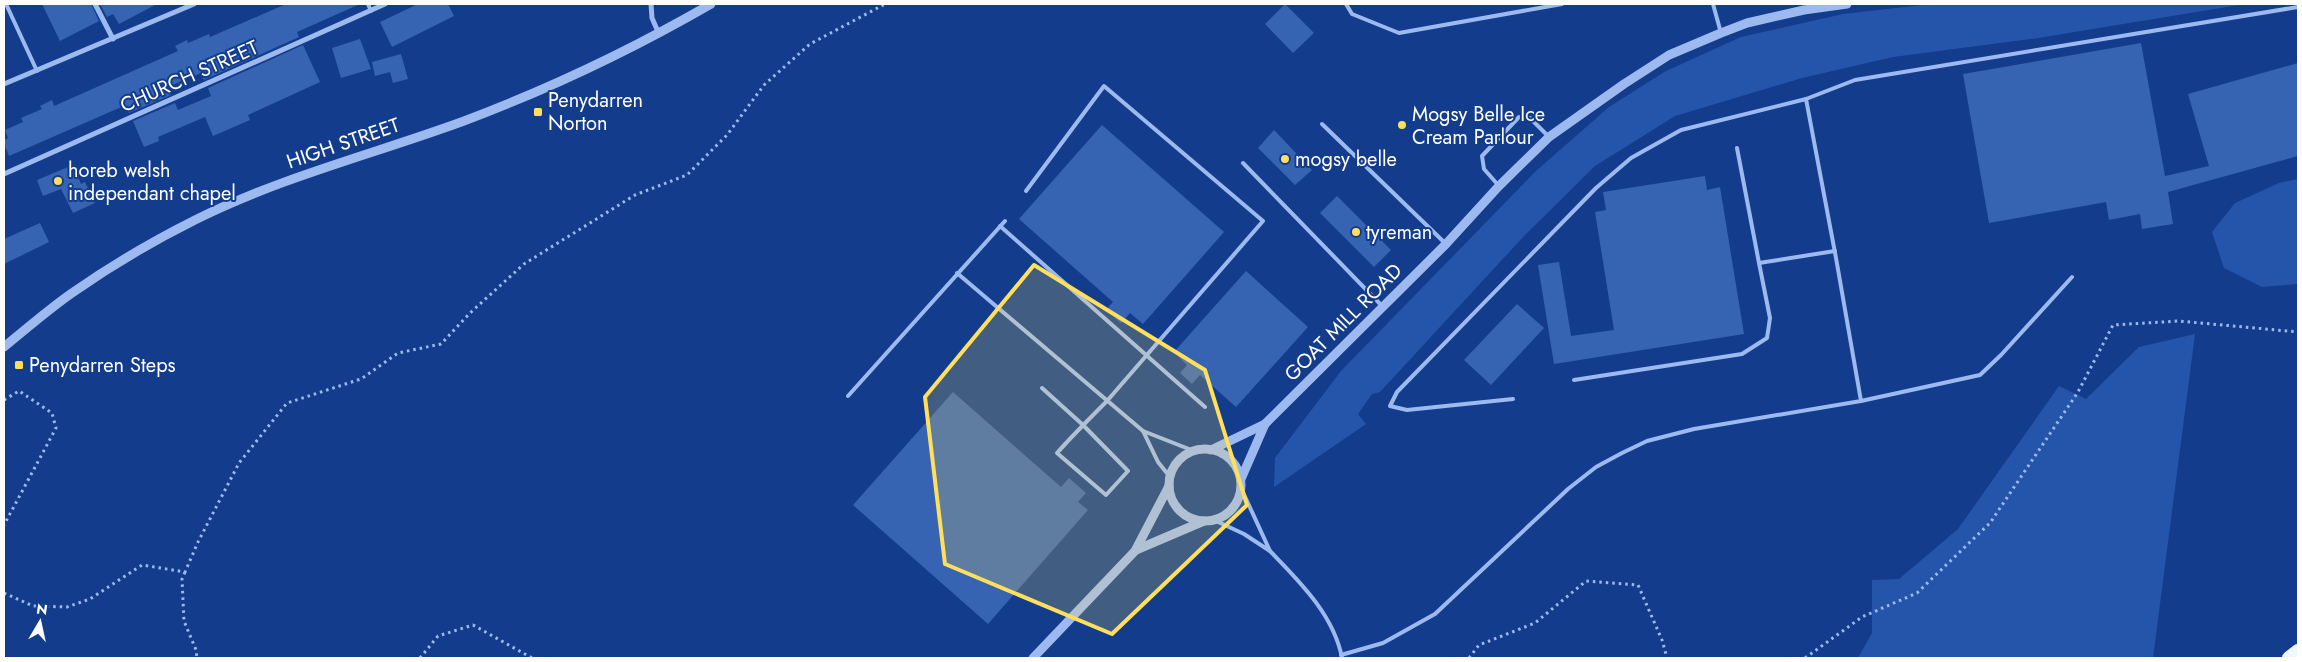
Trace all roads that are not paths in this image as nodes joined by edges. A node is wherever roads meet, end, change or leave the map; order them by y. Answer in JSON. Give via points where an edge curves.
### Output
{"nodes":[{"id":1,"x":6,"y":4,"type":"edge"},
{"id":2,"x":95,"y":4,"type":"edge"},
{"id":3,"x":194,"y":4,"type":"edge"},
{"id":4,"x":368,"y":4,"type":"edge"},
{"id":5,"x":385,"y":4,"type":"edge"},
{"id":6,"x":651,"y":4,"type":"edge"},
{"id":7,"x":711,"y":4,"type":"edge"},
{"id":8,"x":1346,"y":4,"type":"edge"},
{"id":9,"x":1562,"y":4,"type":"edge"},
{"id":10,"x":1713,"y":4,"type":"edge"},
{"id":11,"x":1847,"y":4,"type":"edge"},
{"id":12,"x":186,"y":5,"type":"edge"},
{"id":13,"x":1803,"y":7,"type":"edge"},
{"id":14,"x":2298,"y":7,"type":"edge"},
{"id":15,"x":371,"y":11,"type":"junction"},
{"id":16,"x":1720,"y":33,"type":"junction"},
{"id":17,"x":659,"y":34,"type":"junction"},
{"id":18,"x":113,"y":39,"type":"junction"},
{"id":19,"x":37,"y":71,"type":"junction"},
{"id":20,"x":4,"y":84,"type":"edge"},
{"id":21,"x":1806,"y":99,"type":"junction"},
{"id":22,"x":1322,"y":124,"type":"dead end"},
{"id":23,"x":1549,"y":137,"type":"junction"},
{"id":24,"x":1737,"y":148,"type":"dead end"},
{"id":25,"x":1243,"y":163,"type":"dead end"},
{"id":26,"x":4,"y":174,"type":"edge"},
{"id":27,"x":1499,"y":186,"type":"junction"},
{"id":28,"x":1026,"y":191,"type":"dead end"},
{"id":29,"x":1005,"y":221,"type":"dead end"},
{"id":30,"x":1000,"y":226,"type":"junction"},
{"id":31,"x":1446,"y":244,"type":"junction"},
{"id":32,"x":1835,"y":251,"type":"junction"},
{"id":33,"x":1760,"y":263,"type":"junction"},
{"id":34,"x":957,"y":273,"type":"junction"},
{"id":35,"x":2072,"y":278,"type":"dead end"},
{"id":36,"x":1383,"y":307,"type":"junction"},
{"id":37,"x":4,"y":347,"type":"edge"},
{"id":38,"x":1146,"y":355,"type":"junction"},
{"id":39,"x":1574,"y":380,"type":"dead end"},
{"id":40,"x":1042,"y":388,"type":"dead end"},
{"id":41,"x":848,"y":396,"type":"dead end"},
{"id":42,"x":1513,"y":398,"type":"dead end"},
{"id":43,"x":1107,"y":401,"type":"junction"},
{"id":44,"x":1861,"y":401,"type":"junction"},
{"id":45,"x":1205,"y":407,"type":"dead end"},
{"id":46,"x":1265,"y":424,"type":"junction"},
{"id":47,"x":1083,"y":425,"type":"junction"},
{"id":48,"x":1143,"y":431,"type":"junction"},
{"id":49,"x":1212,"y":450,"type":"junction"},
{"id":50,"x":1194,"y":451,"type":"junction"},
{"id":51,"x":1170,"y":482,"type":"junction"},
{"id":52,"x":1241,"y":484,"type":"junction"},
{"id":53,"x":1209,"y":520,"type":"junction"},
{"id":54,"x":1135,"y":551,"type":"junction"},
{"id":55,"x":1270,"y":552,"type":"junction"},
{"id":56,"x":2298,"y":651,"type":"edge"},
{"id":57,"x":1342,"y":657,"type":"edge"},
{"id":58,"x":1032,"y":658,"type":"edge"},
{"id":59,"x":2289,"y":658,"type":"edge"}],
"edges":[{"from":1,"to":19,"type":"lane"},
{"from":2,"to":18,"type":"street"},
{"from":3,"to":12,"type":"street"},
{"from":4,"to":15,"type":"lane"},
{"from":5,"to":15,"type":"street","name":"CHURCH STREET"},
{"from":6,"to":17,"type":"street","via":[[652,18]]},
{"from":7,"to":17,"type":"street","name":"HIGH STREET"},
{"from":8,"to":9,"type":"lane","via":[[1352,14],[1399,33]]},
{"from":10,"to":16,"type":"lane"},
{"from":11,"to":13,"type":"street","name":"GOAT MILL ROAD"},
{"from":12,"to":18,"type":"street"},
{"from":13,"to":16,"type":"street","name":"GOAT MILL ROAD"},
{"from":14,"to":21,"type":"lane","via":[[1855,80]]},
{"from":15,"to":26,"type":"street","name":"CHURCH STREET"},
{"from":16,"to":23,"type":"street","name":"GOAT MILL ROAD","via":[[1669,56]]},
{"from":17,"to":37,"type":"street","name":"HIGH STREET","via":[[560,81],[464,121],[262,190],[197,219],[136,251],[79,288]]},
{"from":18,"to":19,"type":"street"},
{"from":19,"to":20,"type":"street"},
{"from":21,"to":32,"type":"lane"},
{"from":21,"to":42,"type":"lane","via":[[1680,130],[1631,158],[1596,188],[1410,378],[1390,406],[1407,410]]},
{"from":22,"to":31,"type":"lane"},
{"from":23,"to":27,"type":"street","name":"GOAT MILL ROAD"},
{"from":23,"to":27,"type":"lane","via":[[1530,118],[1520,118],[1482,156],[1484,169]]},
{"from":24,"to":33,"type":"lane"},
{"from":25,"to":36,"type":"lane"},
{"from":27,"to":31,"type":"street","name":"GOAT MILL ROAD"},
{"from":28,"to":38,"type":"lane","via":[[1104,86],[1263,221]]},
{"from":29,"to":30,"type":"lane"},
{"from":30,"to":34,"type":"lane"},
{"from":30,"to":38,"type":"lane"},
{"from":31,"to":36,"type":"street","name":"GOAT MILL ROAD"},
{"from":32,"to":33,"type":"lane"},
{"from":32,"to":44,"type":"lane"},
{"from":33,"to":39,"type":"lane","via":[[1770,318],[1767,338],[1742,354]]},
{"from":34,"to":41,"type":"lane"},
{"from":34,"to":43,"type":"lane"},
{"from":35,"to":44,"type":"lane","via":[[1980,375]]},
{"from":36,"to":46,"type":"street","name":"GOAT MILL ROAD"},
{"from":38,"to":43,"type":"lane"},
{"from":38,"to":45,"type":"lane"},
{"from":40,"to":47,"type":"lane"},
{"from":43,"to":47,"type":"lane"},
{"from":43,"to":48,"type":"lane"},
{"from":44,"to":57,"type":"lane","via":[[1694,429],[1647,441],[1622,453],[1596,467],[1568,489],[1435,614],[1383,643]]},
{"from":46,"to":49,"type":"street","name":"GOAT MILL ROAD"},
{"from":46,"to":52,"type":"street","name":"GOAT MILL ROAD"},
{"from":47,"to":47,"type":"lane","via":[[1057,453],[1106,495],[1128,471]]},
{"from":48,"to":50,"type":"lane"},
{"from":48,"to":51,"type":"lane"},
{"from":49,"to":50,"type":"street"},
{"from":49,"to":52,"type":"street","via":[[1234,463]]},
{"from":50,"to":51,"type":"street","via":[[1178,461]]},
{"from":51,"to":53,"type":"street","via":[[1171,495],[1180,510],[1196,520]]},
{"from":51,"to":54,"type":"street"},
{"from":52,"to":53,"type":"street","via":[[1235,505],[1222,517]]},
{"from":52,"to":55,"type":"lane"},
{"from":53,"to":54,"type":"street"},
{"from":53,"to":55,"type":"lane","via":[[1244,534]]},
{"from":54,"to":58,"type":"street"},
{"from":55,"to":57,"type":"lane","via":[[1306,590],[1323,615]]},
{"from":56,"to":59,"type":"highway"}]}
